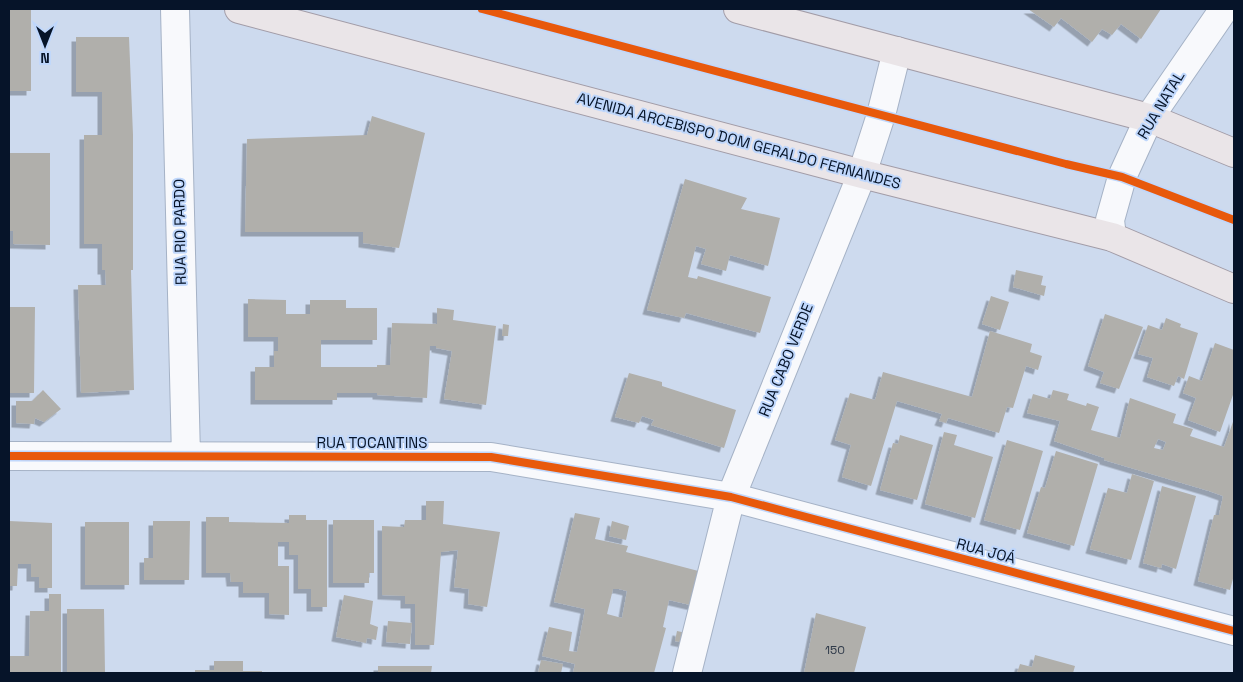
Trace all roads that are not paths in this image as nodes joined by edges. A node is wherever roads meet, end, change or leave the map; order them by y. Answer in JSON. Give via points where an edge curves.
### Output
{"nodes":[{"id":1,"x":175,"y":9,"type":"edge"},
{"id":2,"x":239,"y":9,"type":"edge"},
{"id":3,"x":738,"y":9,"type":"edge"},
{"id":4,"x":1224,"y":9,"type":"edge"},
{"id":5,"x":897,"y":51,"type":"junction"},
{"id":6,"x":1150,"y":118,"type":"junction"},
{"id":7,"x":1234,"y":154,"type":"edge"},
{"id":8,"x":862,"y":174,"type":"junction"},
{"id":9,"x":1112,"y":238,"type":"junction"},
{"id":10,"x":1234,"y":289,"type":"edge"},
{"id":11,"x":9,"y":456,"type":"edge"},
{"id":12,"x":186,"y":456,"type":"junction"},
{"id":13,"x":731,"y":497,"type":"junction"},
{"id":14,"x":1234,"y":631,"type":"edge"},
{"id":15,"x":687,"y":673,"type":"edge"}],
"edges":[{"from":1,"to":12,"type":"street","name":"RUA RIO PARDO"},
{"from":2,"to":8,"type":"main road","name":"AVENIDA ARCEBISPO DOM GERALDO FERNANDES"},
{"from":3,"to":5,"type":"main road"},
{"from":4,"to":6,"type":"street","name":"RUA NATAL"},
{"from":5,"to":6,"type":"main road"},
{"from":5,"to":8,"type":"street","name":"RUA CABO VERDE"},
{"from":6,"to":7,"type":"main road"},
{"from":6,"to":9,"type":"street","name":"RUA NATAL","via":[[1122,177],[1110,220]]},
{"from":8,"to":9,"type":"main road","name":"AVENIDA ARCEBISPO DOM GERALDO FERNANDES"},
{"from":8,"to":13,"type":"street","name":"RUA CABO VERDE"},
{"from":9,"to":10,"type":"main road","name":"AVENIDA ARCEBISPO DOM GERALDO FERNANDES"},
{"from":11,"to":12,"type":"street","name":"RUA TOCANTINS"},
{"from":12,"to":13,"type":"street","name":"RUA TOCANTINS","via":[[491,456]]},
{"from":13,"to":14,"type":"street","name":"RUA JOÁ"},
{"from":13,"to":15,"type":"street","name":"RUA CABO VERDE"}]}
